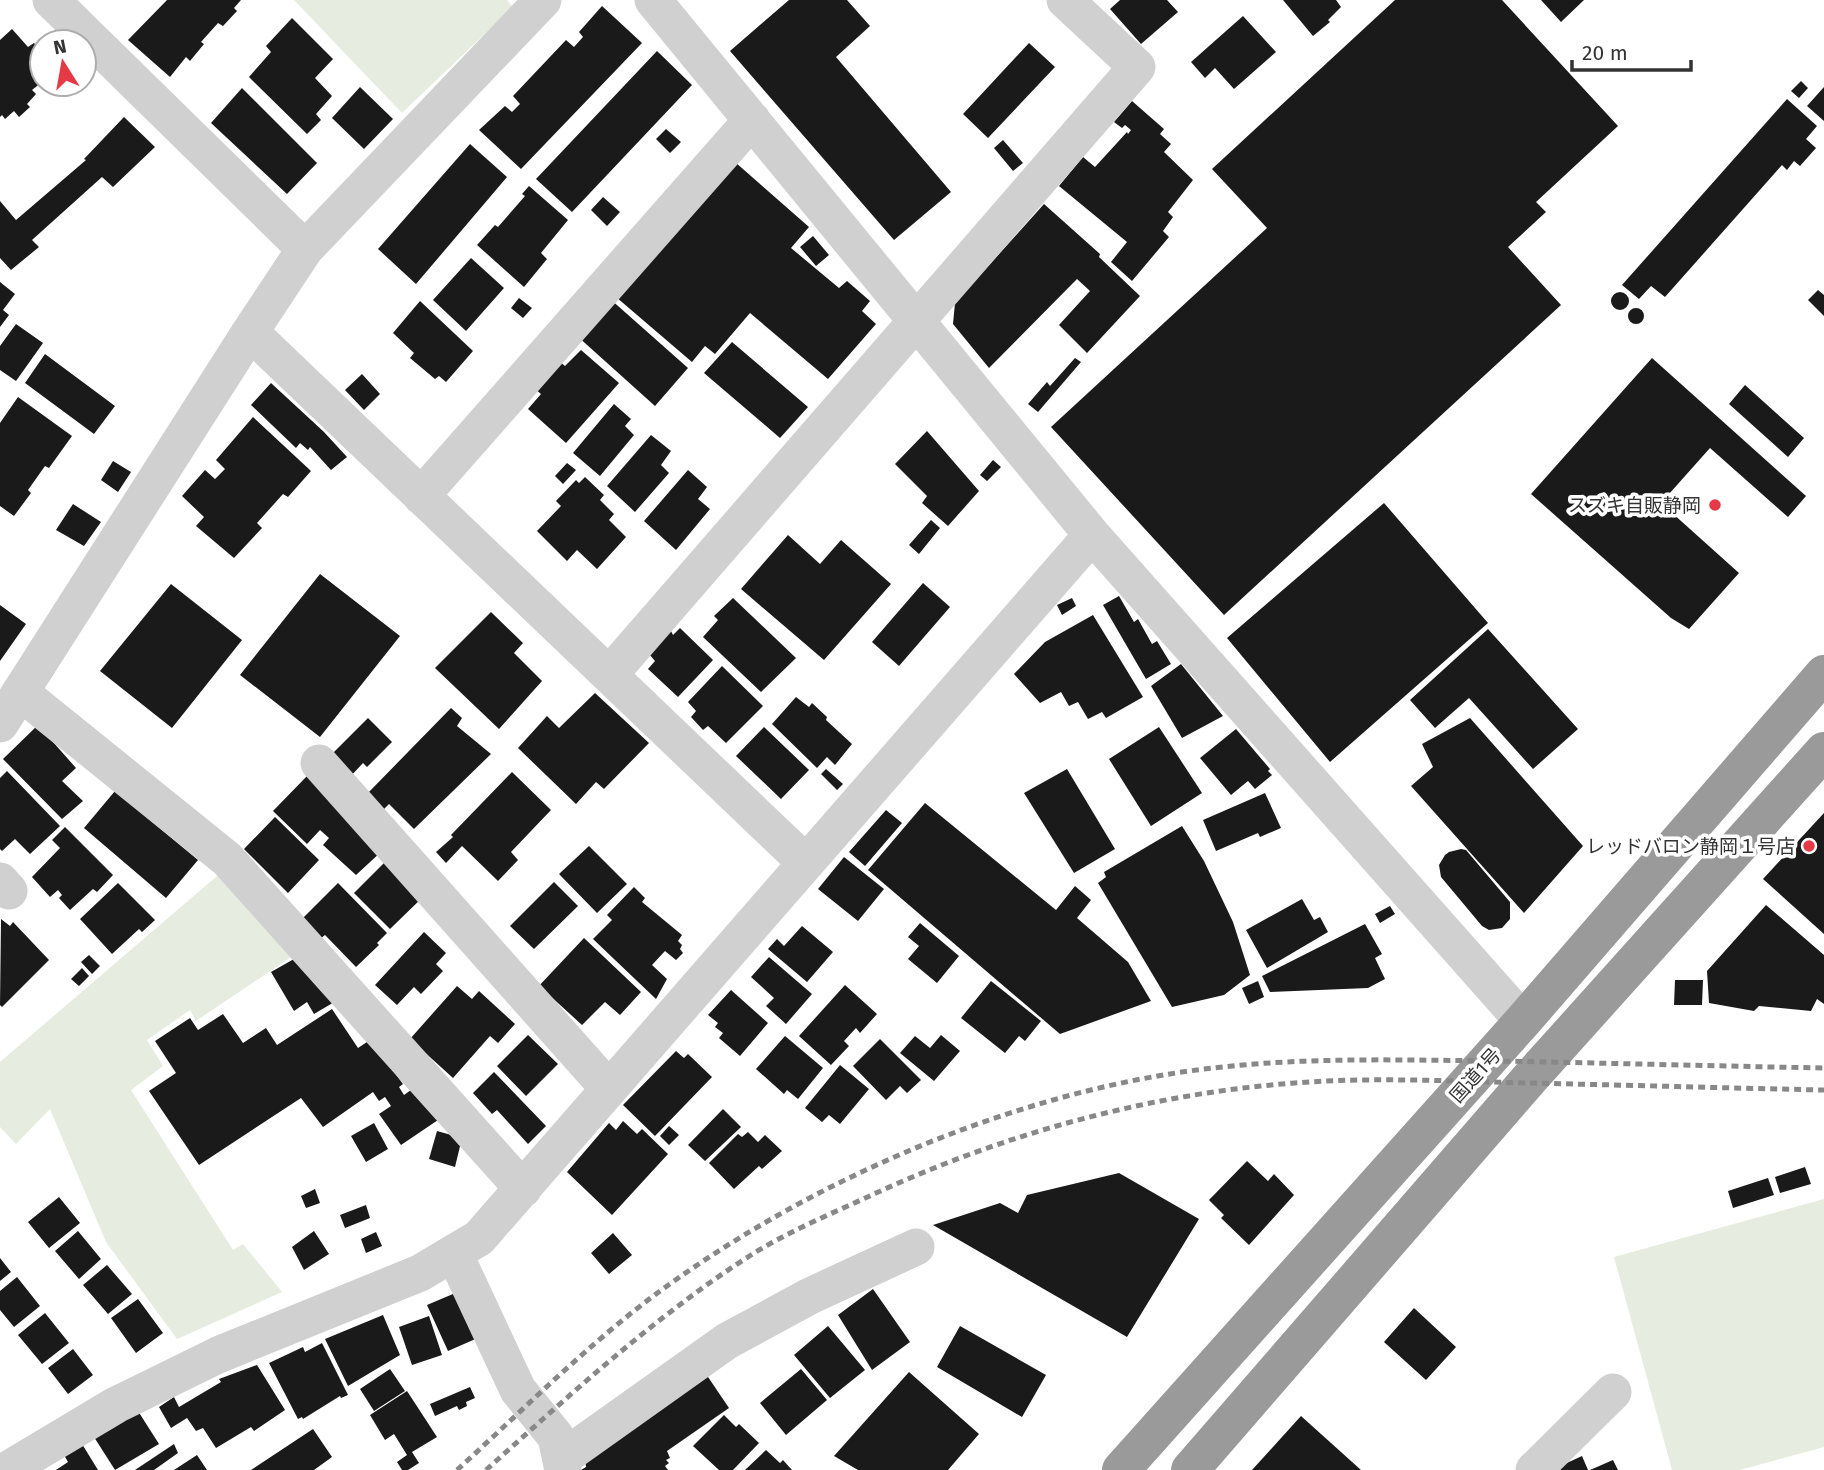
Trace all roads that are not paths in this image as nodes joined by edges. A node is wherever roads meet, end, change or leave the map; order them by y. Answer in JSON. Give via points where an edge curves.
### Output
{"nodes":[{"id":1,"x":51,"y":0,"type":"edge"},
{"id":2,"x":544,"y":0,"type":"edge"},
{"id":3,"x":653,"y":0,"type":"edge"},
{"id":4,"x":1065,"y":0,"type":"edge"},
{"id":5,"x":752,"y":120,"type":"junction"},
{"id":6,"x":305,"y":249,"type":"junction"},
{"id":7,"x":916,"y":320,"type":"junction"},
{"id":8,"x":250,"y":332,"type":"junction"},
{"id":9,"x":421,"y":496,"type":"junction"},
{"id":10,"x":1092,"y":535,"type":"junction"},
{"id":11,"x":1824,"y":674,"type":"edge"},
{"id":12,"x":609,"y":675,"type":"junction"},
{"id":13,"x":20,"y":692,"type":"junction"},
{"id":14,"x":0,"y":724,"type":"edge"},
{"id":15,"x":1824,"y":751,"type":"edge"},
{"id":16,"x":318,"y":763,"type":"dead end"},
{"id":17,"x":806,"y":863,"type":"junction"},
{"id":18,"x":1523,"y":1021,"type":"junction"},
{"id":19,"x":609,"y":1089,"type":"junction"},
{"id":20,"x":523,"y":1189,"type":"junction"},
{"id":21,"x":916,"y":1247,"type":"dead end"},
{"id":22,"x":454,"y":1254,"type":"junction"},
{"id":23,"x":1613,"y":1392,"type":"dead end"},
{"id":24,"x":562,"y":1464,"type":"edge"},
{"id":25,"x":7,"y":1470,"type":"edge"},
{"id":26,"x":1121,"y":1470,"type":"edge"},
{"id":27,"x":1190,"y":1470,"type":"edge"},
{"id":28,"x":1534,"y":1470,"type":"edge"}],
"edges":[{"from":1,"to":6,"type":"street"},
{"from":2,"to":6,"type":"street"},
{"from":3,"to":5,"type":"street"},
{"from":4,"to":7,"type":"street","via":[[1137,67]]},
{"from":5,"to":7,"type":"street"},
{"from":5,"to":9,"type":"street"},
{"from":6,"to":8,"type":"street"},
{"from":7,"to":10,"type":"street"},
{"from":7,"to":12,"type":"street"},
{"from":8,"to":9,"type":"street"},
{"from":8,"to":13,"type":"street"},
{"from":9,"to":12,"type":"street"},
{"from":10,"to":17,"type":"street"},
{"from":10,"to":18,"type":"street"},
{"from":11,"to":18,"type":"highway","name":"国道1号"},
{"from":12,"to":17,"type":"street"},
{"from":13,"to":14,"type":"street"},
{"from":13,"to":20,"type":"street","via":[[227,859]]},
{"from":15,"to":27,"type":"highway","via":[[1540,1067]]},
{"from":16,"to":19,"type":"street"},
{"from":17,"to":19,"type":"street"},
{"from":18,"to":26,"type":"highway","name":"国道1号"},
{"from":19,"to":20,"type":"street"},
{"from":20,"to":22,"type":"street","via":[[479,1238]]},
{"from":21,"to":24,"type":"street","via":[[727,1341]]},
{"from":22,"to":24,"type":"street","via":[[518,1390],[556,1437]]},
{"from":22,"to":25,"type":"street","via":[[421,1273],[172,1377]]},
{"from":23,"to":28,"type":"street"}]}
